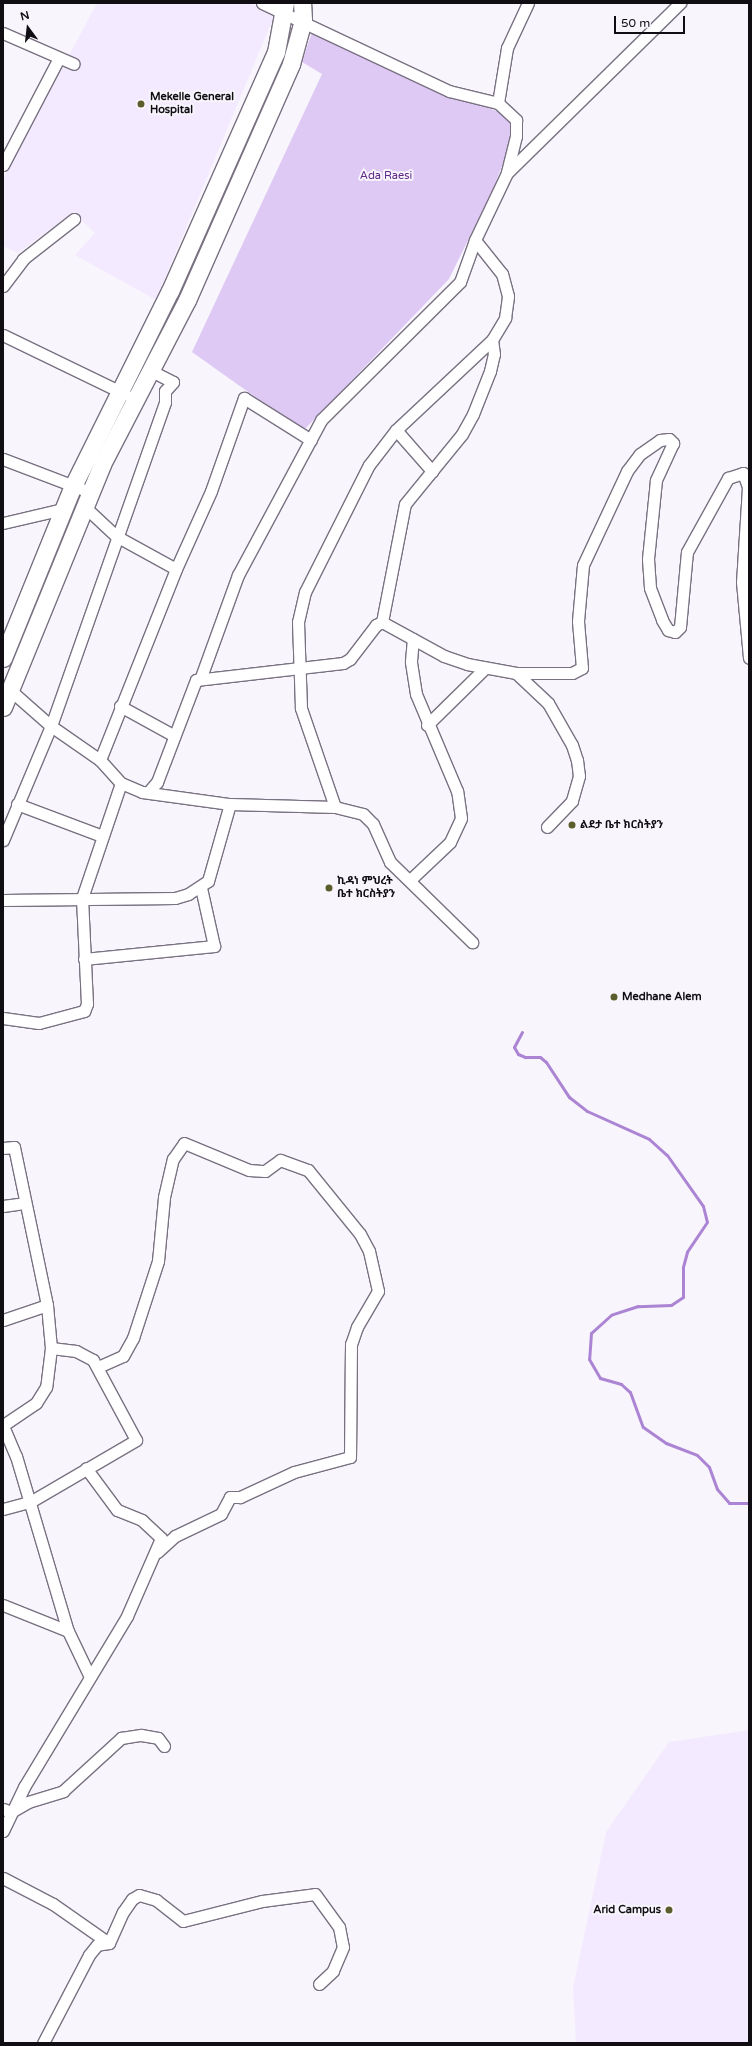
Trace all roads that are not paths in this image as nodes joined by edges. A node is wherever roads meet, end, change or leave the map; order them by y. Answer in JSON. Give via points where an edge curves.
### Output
{"nodes":[{"id":1,"x":262,"y":3,"type":"edge"},
{"id":2,"x":302,"y":3,"type":"edge"},
{"id":3,"x":528,"y":3,"type":"edge"},
{"id":4,"x":680,"y":3,"type":"edge"},
{"id":5,"x":285,"y":8,"type":"edge"},
{"id":6,"x":303,"y":20,"type":"junction"},
{"id":7,"x":3,"y":34,"type":"edge"},
{"id":8,"x":60,"y":58,"type":"junction"},
{"id":9,"x":74,"y":64,"type":"dead end"},
{"id":10,"x":498,"y":103,"type":"junction"},
{"id":11,"x":3,"y":165,"type":"edge"},
{"id":12,"x":506,"y":173,"type":"junction"},
{"id":13,"x":74,"y":219,"type":"dead end"},
{"id":14,"x":474,"y":240,"type":"junction"},
{"id":15,"x":3,"y":286,"type":"edge"},
{"id":16,"x":150,"y":330,"type":"junction"},
{"id":17,"x":3,"y":334,"type":"edge"},
{"id":18,"x":168,"y":338,"type":"junction"},
{"id":19,"x":492,"y":340,"type":"junction"},
{"id":20,"x":151,"y":371,"type":"junction"},
{"id":21,"x":119,"y":392,"type":"junction"},
{"id":22,"x":136,"y":399,"type":"junction"},
{"id":23,"x":396,"y":430,"type":"junction"},
{"id":24,"x":311,"y":440,"type":"junction"},
{"id":25,"x":3,"y":459,"type":"edge"},
{"id":26,"x":432,"y":470,"type":"junction"},
{"id":27,"x":73,"y":486,"type":"junction"},
{"id":28,"x":90,"y":492,"type":"junction"},
{"id":29,"x":86,"y":508,"type":"junction"},
{"id":30,"x":63,"y":509,"type":"junction"},
{"id":31,"x":3,"y":523,"type":"edge"},
{"id":32,"x":116,"y":536,"type":"junction"},
{"id":33,"x":176,"y":569,"type":"junction"},
{"id":34,"x":382,"y":622,"type":"junction"},
{"id":35,"x":413,"y":639,"type":"junction"},
{"id":36,"x":3,"y":658,"type":"edge"},
{"id":37,"x":749,"y":658,"type":"edge"},
{"id":38,"x":299,"y":667,"type":"junction"},
{"id":39,"x":485,"y":668,"type":"junction"},
{"id":40,"x":516,"y":673,"type":"junction"},
{"id":41,"x":200,"y":677,"type":"junction"},
{"id":42,"x":6,"y":690,"type":"edge"},
{"id":43,"x":120,"y":706,"type":"junction"},
{"id":44,"x":3,"y":707,"type":"edge"},
{"id":45,"x":427,"y":725,"type":"junction"},
{"id":46,"x":51,"y":726,"type":"junction"},
{"id":47,"x":173,"y":735,"type":"junction"},
{"id":48,"x":100,"y":760,"type":"junction"},
{"id":49,"x":121,"y":783,"type":"junction"},
{"id":50,"x":150,"y":790,"type":"junction"},
{"id":51,"x":17,"y":804,"type":"junction"},
{"id":52,"x":230,"y":804,"type":"junction"},
{"id":53,"x":335,"y":807,"type":"junction"},
{"id":54,"x":547,"y":827,"type":"dead end"},
{"id":55,"x":102,"y":836,"type":"junction"},
{"id":56,"x":3,"y":840,"type":"edge"},
{"id":57,"x":410,"y":880,"type":"junction"},
{"id":58,"x":201,"y":888,"type":"junction"},
{"id":59,"x":82,"y":898,"type":"junction"},
{"id":60,"x":3,"y":900,"type":"edge"},
{"id":61,"x":472,"y":942,"type":"dead end"},
{"id":62,"x":84,"y":959,"type":"junction"},
{"id":63,"x":3,"y":1018,"type":"edge"},
{"id":64,"x":3,"y":1148,"type":"edge"},
{"id":65,"x":24,"y":1203,"type":"junction"},
{"id":66,"x":3,"y":1206,"type":"edge"},
{"id":67,"x":47,"y":1305,"type":"junction"},
{"id":68,"x":3,"y":1320,"type":"edge"},
{"id":69,"x":51,"y":1348,"type":"junction"},
{"id":70,"x":98,"y":1367,"type":"junction"},
{"id":71,"x":3,"y":1426,"type":"edge"},
{"id":72,"x":86,"y":1468,"type":"junction"},
{"id":73,"x":30,"y":1502,"type":"junction"},
{"id":74,"x":3,"y":1509,"type":"edge"},
{"id":75,"x":157,"y":1552,"type":"junction"},
{"id":76,"x":3,"y":1605,"type":"edge"},
{"id":77,"x":68,"y":1630,"type":"junction"},
{"id":78,"x":89,"y":1675,"type":"junction"},
{"id":79,"x":164,"y":1746,"type":"dead end"},
{"id":80,"x":7,"y":1810,"type":"edge"},
{"id":81,"x":3,"y":1831,"type":"edge"},
{"id":82,"x":3,"y":1878,"type":"edge"},
{"id":83,"x":109,"y":1943,"type":"junction"},
{"id":84,"x":319,"y":1984,"type":"dead end"},
{"id":85,"x":43,"y":2043,"type":"edge"}],
"edges":[{"from":1,"to":5,"type":"street"},
{"from":2,"to":6,"type":"main road"},
{"from":3,"to":10,"type":"street","via":[[507,48]]},
{"from":4,"to":12,"type":"street"},
{"from":5,"to":6,"type":"street"},
{"from":5,"to":16,"type":"main road","via":[[276,52]]},
{"from":6,"to":10,"type":"street","via":[[449,91]]},
{"from":6,"to":18,"type":"main road","via":[[291,64]]},
{"from":7,"to":8,"type":"street"},
{"from":8,"to":9,"type":"street"},
{"from":8,"to":11,"type":"street"},
{"from":10,"to":12,"type":"street","via":[[516,120],[516,136]]},
{"from":12,"to":14,"type":"street"},
{"from":13,"to":15,"type":"street","via":[[23,259]]},
{"from":14,"to":19,"type":"street","via":[[502,274],[508,296],[505,318]]},
{"from":14,"to":24,"type":"street","via":[[460,282],[321,420]]},
{"from":16,"to":18,"type":"main road"},
{"from":16,"to":21,"type":"main road"},
{"from":17,"to":21,"type":"street"},
{"from":18,"to":20,"type":"main road"},
{"from":19,"to":23,"type":"street"},
{"from":19,"to":26,"type":"street","via":[[494,354],[490,371],[473,414],[462,434]]},
{"from":20,"to":22,"type":"main road"},
{"from":20,"to":32,"type":"street","via":[[173,382],[164,391],[165,402]]},
{"from":21,"to":22,"type":"street"},
{"from":21,"to":27,"type":"main road"},
{"from":22,"to":28,"type":"main road"},
{"from":23,"to":26,"type":"street"},
{"from":23,"to":38,"type":"street","via":[[369,465],[305,592],[298,622]]},
{"from":24,"to":33,"type":"street","via":[[244,398],[211,491]]},
{"from":24,"to":41,"type":"street","via":[[238,575]]},
{"from":25,"to":27,"type":"street"},
{"from":26,"to":34,"type":"street","via":[[405,504]]},
{"from":27,"to":28,"type":"street"},
{"from":27,"to":30,"type":"main road"},
{"from":28,"to":29,"type":"main road"},
{"from":29,"to":32,"type":"street"},
{"from":29,"to":42,"type":"main road"},
{"from":30,"to":31,"type":"street"},
{"from":30,"to":36,"type":"main road"},
{"from":32,"to":33,"type":"street"},
{"from":32,"to":46,"type":"street"},
{"from":33,"to":43,"type":"street"},
{"from":34,"to":35,"type":"street"},
{"from":34,"to":38,"type":"street","via":[[376,625],[350,659],[335,665]]},
{"from":35,"to":39,"type":"street","via":[[444,656]]},
{"from":35,"to":45,"type":"street","via":[[411,661],[416,694]]},
{"from":37,"to":40,"type":"street","via":[[745,637],[742,582],[748,486],[743,473],[728,478],[687,552],[680,627],[675,632],[668,630],[662,620],[650,588],[648,559],[656,480],[673,443],[669,438],[651,445],[627,471],[583,565],[578,621],[582,668],[572,673]]},
{"from":38,"to":41,"type":"street"},
{"from":38,"to":53,"type":"street","via":[[302,708]]},
{"from":39,"to":40,"type":"street"},
{"from":39,"to":45,"type":"street"},
{"from":40,"to":54,"type":"street","via":[[548,703],[572,745],[577,760],[580,776],[572,802]]},
{"from":41,"to":47,"type":"street","via":[[193,684]]},
{"from":42,"to":44,"type":"main road"},
{"from":42,"to":46,"type":"street"},
{"from":43,"to":47,"type":"street"},
{"from":43,"to":48,"type":"street"},
{"from":45,"to":57,"type":"street","via":[[457,791],[461,818],[450,842]]},
{"from":46,"to":48,"type":"street"},
{"from":46,"to":51,"type":"street"},
{"from":47,"to":50,"type":"street","via":[[157,782]]},
{"from":48,"to":49,"type":"street"},
{"from":49,"to":50,"type":"street","via":[[142,792]]},
{"from":49,"to":55,"type":"street"},
{"from":50,"to":52,"type":"street"},
{"from":51,"to":55,"type":"street"},
{"from":51,"to":56,"type":"street"},
{"from":52,"to":53,"type":"street"},
{"from":52,"to":58,"type":"street","via":[[208,881]]},
{"from":53,"to":57,"type":"street","via":[[362,814],[373,824],[390,862]]},
{"from":55,"to":59,"type":"street"},
{"from":57,"to":61,"type":"street"},
{"from":58,"to":59,"type":"street","via":[[175,898]]},
{"from":58,"to":62,"type":"street","via":[[214,946]]},
{"from":59,"to":60,"type":"street"},
{"from":59,"to":62,"type":"street"},
{"from":62,"to":63,"type":"street","via":[[87,1004],[84,1011],[39,1023]]},
{"from":64,"to":65,"type":"street","via":[[14,1147]]},
{"from":65,"to":66,"type":"street"},
{"from":65,"to":67,"type":"street"},
{"from":67,"to":68,"type":"street"},
{"from":67,"to":69,"type":"street"},
{"from":69,"to":70,"type":"street","via":[[87,1355]]},
{"from":69,"to":71,"type":"street","via":[[46,1387],[36,1403]]},
{"from":70,"to":72,"type":"street","via":[[136,1440]]},
{"from":70,"to":75,"type":"street","via":[[123,1356],[133,1338],[158,1261],[164,1197],[173,1159],[184,1144],[249,1170],[265,1171],[280,1160],[308,1170],[360,1234],[369,1251],[378,1291],[357,1327],[351,1344],[350,1457],[294,1472],[240,1497],[230,1497],[221,1514],[175,1536]]},
{"from":71,"to":73,"type":"street"},
{"from":72,"to":73,"type":"street"},
{"from":72,"to":75,"type":"street","via":[[117,1510],[142,1520],[161,1538]]},
{"from":73,"to":74,"type":"street"},
{"from":73,"to":77,"type":"street"},
{"from":75,"to":78,"type":"street","via":[[127,1616]]},
{"from":76,"to":77,"type":"street"},
{"from":77,"to":78,"type":"street"},
{"from":78,"to":80,"type":"street"},
{"from":79,"to":80,"type":"street","via":[[158,1738],[141,1735],[121,1738],[62,1791]]},
{"from":80,"to":81,"type":"street"},
{"from":82,"to":83,"type":"street","via":[[53,1904]]},
{"from":83,"to":84,"type":"street","via":[[123,1912],[132,1899],[139,1895],[156,1900],[183,1921],[262,1900],[315,1894],[339,1927],[343,1947],[333,1971]]},
{"from":83,"to":85,"type":"street","via":[[97,1945],[89,1955]]}]}
